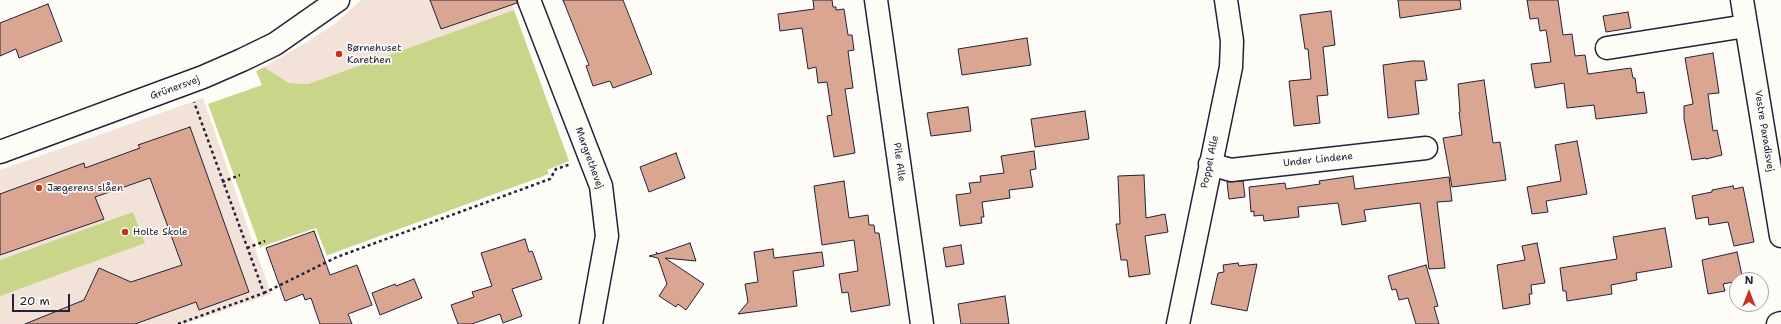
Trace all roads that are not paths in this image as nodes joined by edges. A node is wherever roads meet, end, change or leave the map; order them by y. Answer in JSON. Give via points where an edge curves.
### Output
{"nodes":[{"id":1,"x":338,"y":0,"type":"edge"},
{"id":2,"x":529,"y":0,"type":"edge"},
{"id":3,"x":876,"y":0,"type":"edge"},
{"id":4,"x":1226,"y":0,"type":"edge"},
{"id":5,"x":1742,"y":0,"type":"edge"},
{"id":6,"x":1746,"y":26,"type":"junction"},
{"id":7,"x":1607,"y":48,"type":"dead end"},
{"id":8,"x":1426,"y":148,"type":"dead end"},
{"id":9,"x":0,"y":152,"type":"edge"},
{"id":10,"x":1210,"y":164,"type":"junction"},
{"id":11,"x":1781,"y":236,"type":"edge"},
{"id":12,"x":1781,"y":323,"type":"edge"},
{"id":13,"x":591,"y":324,"type":"edge"},
{"id":14,"x":922,"y":324,"type":"edge"},
{"id":15,"x":1178,"y":324,"type":"edge"},
{"id":16,"x":1778,"y":324,"type":"edge"}],
"edges":[{"from":1,"to":9,"type":"street","name":"Grünersvej","via":[[275,44],[203,77]]},
{"from":2,"to":13,"type":"street","name":"Margrethevej","via":[[601,186],[606,236]]},
{"from":3,"to":14,"type":"street","name":"Pile Alle"},
{"from":4,"to":10,"type":"street","name":"Poppel Alle","via":[[1232,41],[1231,67]]},
{"from":5,"to":6,"type":"street","name":"Vestre Paradisvej"},
{"from":6,"to":7,"type":"street"},
{"from":6,"to":11,"type":"street","name":"Vestre Paradisvej"},
{"from":8,"to":10,"type":"street","name":"Under Lindene","via":[[1231,170]]},
{"from":10,"to":15,"type":"street","name":"Poppel Alle"},
{"from":12,"to":16,"type":"street"}]}
